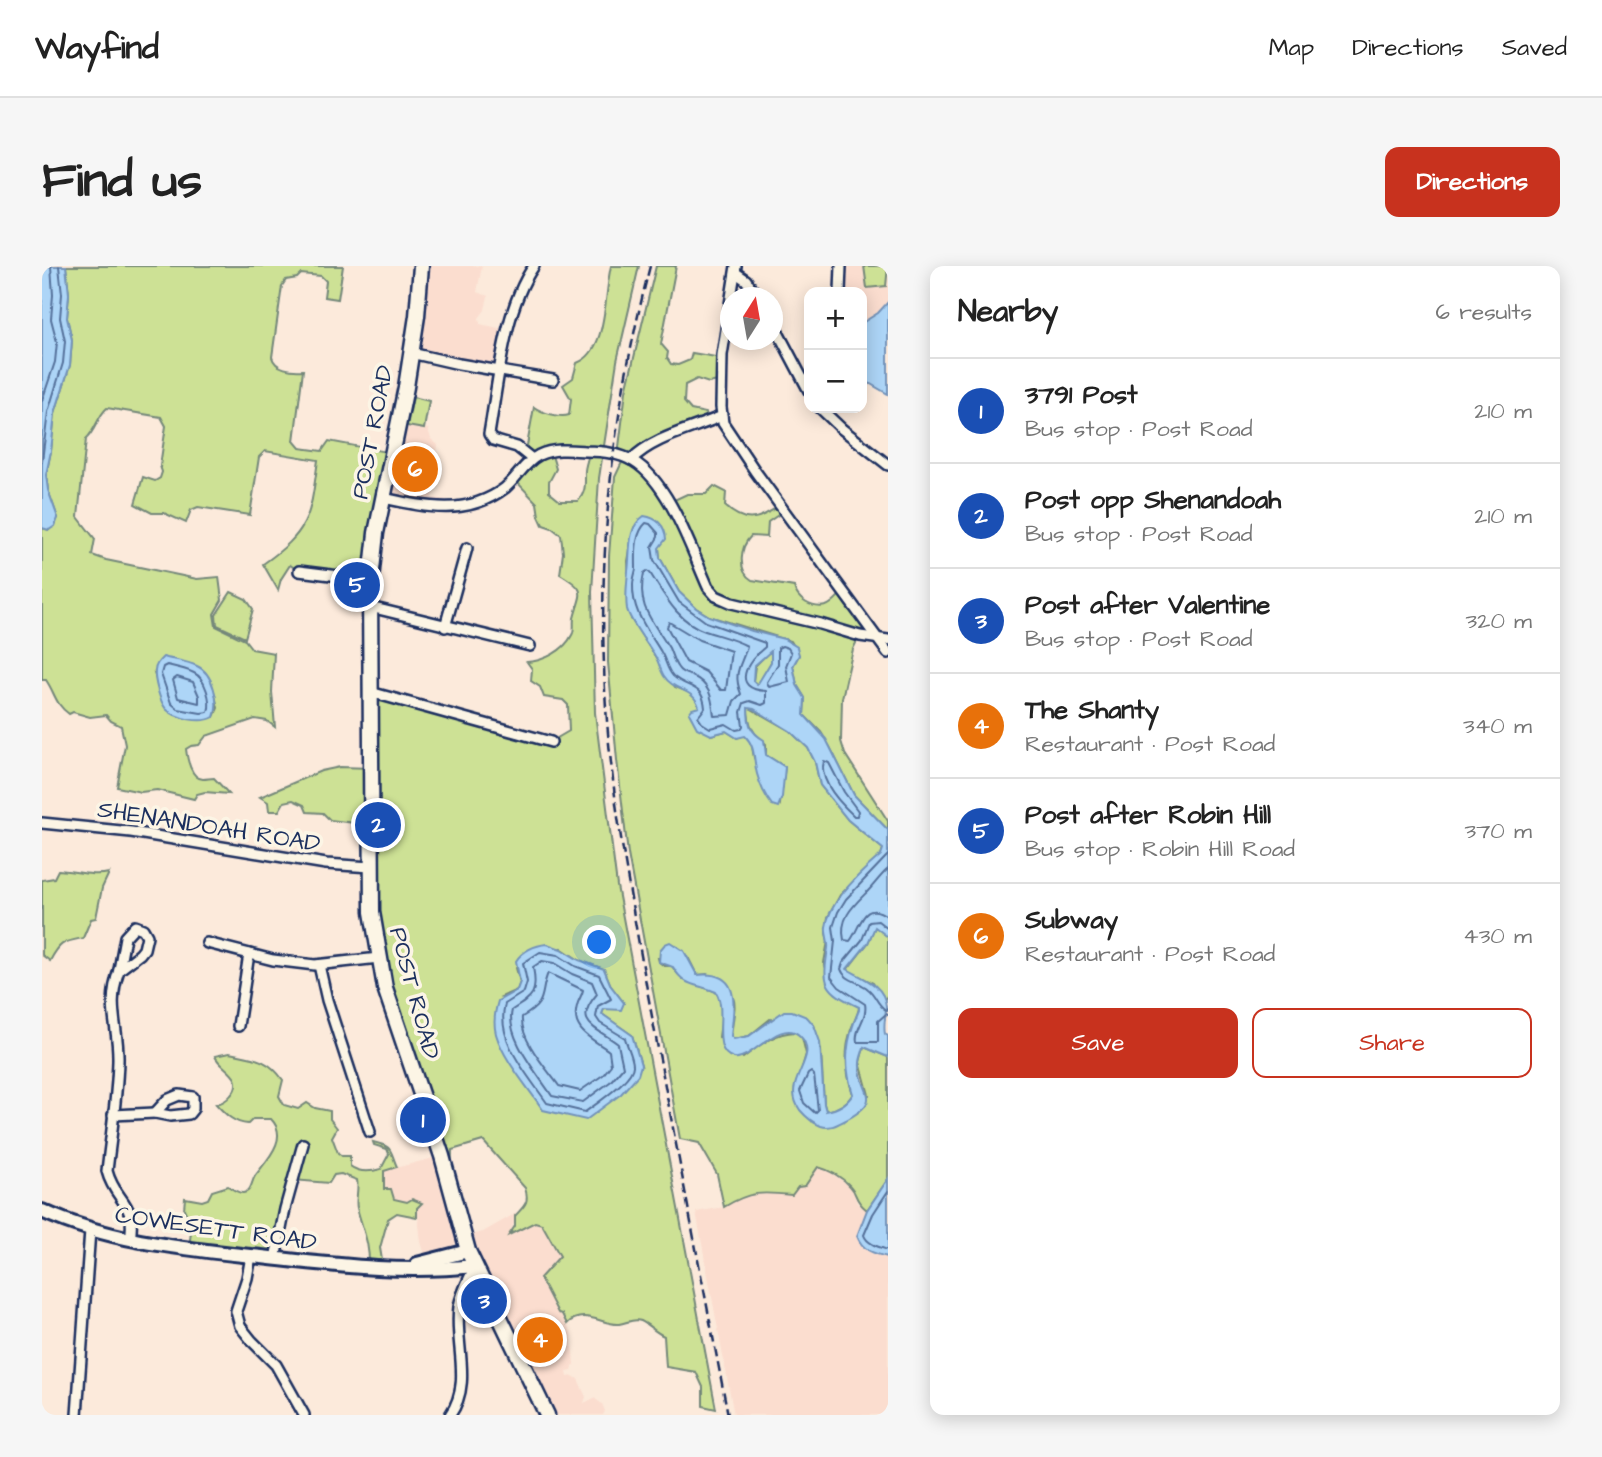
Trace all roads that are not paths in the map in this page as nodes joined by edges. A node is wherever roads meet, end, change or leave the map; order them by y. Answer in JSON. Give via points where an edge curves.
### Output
{"nodes":[{"id":1,"x":421,"y":266,"type":"edge"},
{"id":2,"x":534,"y":266,"type":"edge"},
{"id":3,"x":841,"y":266,"type":"edge"},
{"id":4,"x":736,"y":270,"type":"edge"},
{"id":5,"x":751,"y":287,"type":"edge"},
{"id":6,"x":840,"y":287,"type":"edge"},
{"id":7,"x":783,"y":342,"type":"edge"},
{"id":8,"x":411,"y":353,"type":"junction"},
{"id":9,"x":500,"y":372,"type":"junction"},
{"id":10,"x":553,"y":380,"type":"dead end"},
{"id":11,"x":804,"y":382,"type":"edge"},
{"id":12,"x":825,"y":413,"type":"edge"},
{"id":13,"x":722,"y":416,"type":"junction"},
{"id":14,"x":532,"y":459,"type":"junction"},
{"id":15,"x":631,"y":460,"type":"junction"},
{"id":16,"x":888,"y":465,"type":"edge"},
{"id":17,"x":383,"y":498,"type":"junction"},
{"id":18,"x":467,"y":548,"type":"dead end"},
{"id":19,"x":299,"y":570,"type":"dead end"},
{"id":20,"x":372,"y":580,"type":"junction"},
{"id":21,"x":370,"y":607,"type":"junction"},
{"id":22,"x":444,"y":627,"type":"junction"},
{"id":23,"x":884,"y":640,"type":"edge"},
{"id":24,"x":530,"y":646,"type":"dead end"},
{"id":25,"x":888,"y":653,"type":"edge"},
{"id":26,"x":370,"y":692,"type":"junction"},
{"id":27,"x":551,"y":742,"type":"dead end"},
{"id":28,"x":42,"y":824,"type":"edge"},
{"id":29,"x":371,"y":867,"type":"junction"},
{"id":30,"x":207,"y":943,"type":"dead end"},
{"id":31,"x":249,"y":954,"type":"junction"},
{"id":32,"x":379,"y":958,"type":"junction"},
{"id":33,"x":319,"y":965,"type":"junction"},
{"id":34,"x":120,"y":970,"type":"dead end"},
{"id":35,"x":238,"y":1026,"type":"dead end"},
{"id":36,"x":155,"y":1113,"type":"dead end"},
{"id":37,"x":113,"y":1115,"type":"junction"},
{"id":38,"x":370,"y":1132,"type":"dead end"},
{"id":39,"x":303,"y":1144,"type":"dead end"},
{"id":40,"x":42,"y":1211,"type":"edge"},
{"id":41,"x":90,"y":1230,"type":"junction"},
{"id":42,"x":130,"y":1239,"type":"junction"},
{"id":43,"x":468,"y":1251,"type":"junction"},
{"id":44,"x":251,"y":1256,"type":"junction"},
{"id":45,"x":275,"y":1258,"type":"junction"},
{"id":46,"x":475,"y":1266,"type":"junction"},
{"id":47,"x":389,"y":1270,"type":"junction"},
{"id":48,"x":77,"y":1415,"type":"edge"},
{"id":49,"x":304,"y":1415,"type":"edge"},
{"id":50,"x":450,"y":1415,"type":"edge"},
{"id":51,"x":547,"y":1415,"type":"edge"}],
"edges":[{"from":1,"to":8,"type":"main road","name":"POST ROAD"},
{"from":2,"to":9,"type":"street","via":[[513,309]]},
{"from":3,"to":6,"type":"street"},
{"from":4,"to":5,"type":"street"},
{"from":4,"to":13,"type":"street","via":[[722,355]]},
{"from":7,"to":11,"type":"street"},
{"from":8,"to":9,"type":"street"},
{"from":8,"to":17,"type":"main road","name":"POST ROAD"},
{"from":9,"to":10,"type":"street"},
{"from":9,"to":14,"type":"street","via":[[489,435]]},
{"from":12,"to":16,"type":"street"},
{"from":13,"to":15,"type":"street","via":[[659,442]]},
{"from":13,"to":23,"type":"street","via":[[755,471]]},
{"from":14,"to":15,"type":"street","via":[[565,450],[602,452]]},
{"from":14,"to":17,"type":"street","via":[[504,488],[471,505],[444,509]]},
{"from":15,"to":23,"type":"street","via":[[665,495],[716,596],[755,610]]},
{"from":17,"to":20,"type":"main road","name":"POST ROAD"},
{"from":18,"to":22,"type":"street"},
{"from":19,"to":20,"type":"street"},
{"from":20,"to":21,"type":"main road","name":"POST ROAD"},
{"from":21,"to":22,"type":"street"},
{"from":21,"to":26,"type":"main road","name":"POST ROAD"},
{"from":22,"to":24,"type":"street"},
{"from":23,"to":25,"type":"street"},
{"from":26,"to":27,"type":"street"},
{"from":26,"to":29,"type":"main road","name":"POST ROAD"},
{"from":28,"to":29,"type":"street","name":"SHENANDOAH ROAD","via":[[131,832],[326,864]]},
{"from":29,"to":32,"type":"main road","name":"POST ROAD"},
{"from":30,"to":31,"type":"street"},
{"from":31,"to":33,"type":"street"},
{"from":31,"to":35,"type":"street"},
{"from":32,"to":33,"type":"street"},
{"from":32,"to":43,"type":"main road","name":"POST ROAD"},
{"from":33,"to":38,"type":"street"},
{"from":34,"to":37,"type":"street","via":[[112,1006],[118,1059]]},
{"from":36,"to":37,"type":"street"},
{"from":37,"to":42,"type":"street","via":[[107,1171],[111,1185],[129,1209],[133,1222]]},
{"from":39,"to":45,"type":"street"},
{"from":40,"to":41,"type":"main road","name":"COWESETT ROAD"},
{"from":41,"to":42,"type":"main road","name":"COWESETT ROAD"},
{"from":41,"to":48,"type":"street"},
{"from":42,"to":44,"type":"main road","name":"COWESETT ROAD"},
{"from":43,"to":46,"type":"main road","name":"POST ROAD"},
{"from":43,"to":47,"type":"main road","name":"COWESETT ROAD"},
{"from":44,"to":45,"type":"main road","name":"COWESETT ROAD"},
{"from":44,"to":49,"type":"street","via":[[236,1311],[240,1326],[276,1365]]},
{"from":45,"to":47,"type":"main road","name":"COWESETT ROAD"},
{"from":46,"to":47,"type":"main road","name":"COWESETT ROAD"},
{"from":46,"to":50,"type":"street","via":[[459,1306],[462,1382],[459,1403]]},
{"from":46,"to":51,"type":"main road","name":"POST ROAD"}]}
